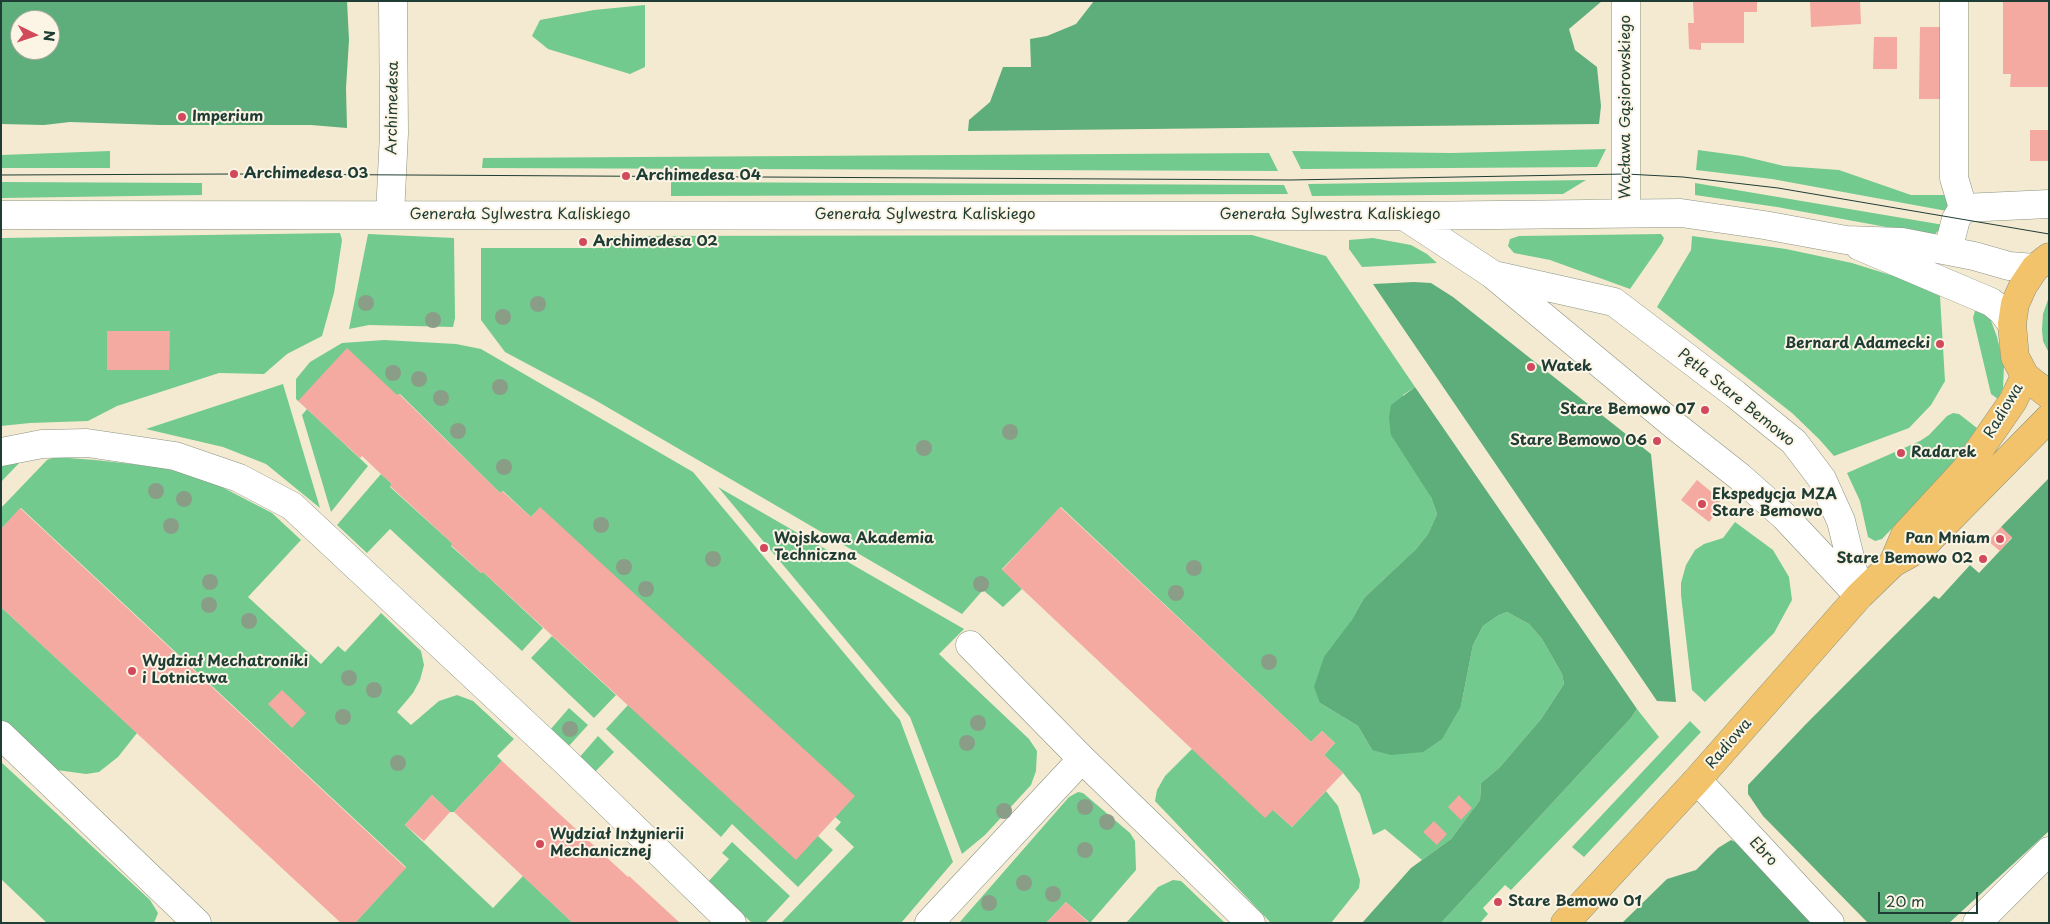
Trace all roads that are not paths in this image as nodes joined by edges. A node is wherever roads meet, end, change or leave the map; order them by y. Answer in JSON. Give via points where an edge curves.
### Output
{"nodes":[{"id":1,"x":392,"y":1,"type":"edge"},
{"id":2,"x":1626,"y":1,"type":"edge"},
{"id":3,"x":1954,"y":1,"type":"edge"},
{"id":4,"x":2049,"y":204,"type":"edge"},
{"id":5,"x":1963,"y":208,"type":"junction"},
{"id":6,"x":1626,"y":213,"type":"junction"},
{"id":7,"x":1,"y":215,"type":"edge"},
{"id":8,"x":390,"y":215,"type":"junction"},
{"id":9,"x":1404,"y":216,"type":"junction"},
{"id":10,"x":1846,"y":240,"type":"junction"},
{"id":11,"x":1948,"y":250,"type":"junction"},
{"id":12,"x":2042,"y":262,"type":"edge"},
{"id":13,"x":1492,"y":274,"type":"junction"},
{"id":14,"x":2012,"y":324,"type":"junction"},
{"id":15,"x":2025,"y":376,"type":"junction"},
{"id":16,"x":2049,"y":395,"type":"edge"},
{"id":17,"x":2049,"y":418,"type":"edge"},
{"id":18,"x":1,"y":452,"type":"edge"},
{"id":19,"x":1893,"y":564,"type":"junction"},
{"id":20,"x":1859,"y":596,"type":"junction"},
{"id":21,"x":970,"y":646,"type":"dead end"},
{"id":22,"x":1,"y":735,"type":"edge"},
{"id":23,"x":1082,"y":759,"type":"junction"},
{"id":24,"x":1697,"y":780,"type":"junction"},
{"id":25,"x":2049,"y":851,"type":"edge"},
{"id":26,"x":197,"y":923,"type":"edge"},
{"id":27,"x":732,"y":923,"type":"edge"},
{"id":28,"x":929,"y":923,"type":"edge"},
{"id":29,"x":1251,"y":923,"type":"edge"},
{"id":30,"x":1565,"y":923,"type":"edge"},
{"id":31,"x":1830,"y":923,"type":"edge"},
{"id":32,"x":1978,"y":923,"type":"edge"}],
"edges":[{"from":1,"to":8,"type":"street","name":"Archimedesa","via":[[394,124]]},
{"from":2,"to":6,"type":"street","name":"Wacława Gąsiorowskiego"},
{"from":3,"to":5,"type":"street","via":[[1954,178]]},
{"from":4,"to":5,"type":"street"},
{"from":5,"to":11,"type":"street","via":[[1956,219]]},
{"from":6,"to":9,"type":"street","name":"Generała Sylwestra Kaliskiego"},
{"from":6,"to":10,"type":"street","name":"Generała Sylwestra Kaliskiego","via":[[1681,213]]},
{"from":7,"to":8,"type":"street","name":"Generała Sylwestra Kaliskiego"},
{"from":8,"to":9,"type":"street","name":"Generała Sylwestra Kaliskiego"},
{"from":9,"to":13,"type":"street","name":"Pętla Stare Bemowo"},
{"from":10,"to":11,"type":"street","name":"Generała Sylwestra Kaliskiego","via":[[1902,242]]},
{"from":10,"to":14,"type":"street","name":"Generała Sylwestra Kaliskiego","via":[[1991,302]]},
{"from":11,"to":12,"type":"street","name":"Generała Sylwestra Kaliskiego","via":[[2009,266]]},
{"from":12,"to":14,"type":"main road","via":[[2022,286]]},
{"from":13,"to":20,"type":"street","name":"Pętla Stare Bemowo","via":[[1740,477],[1785,517]]},
{"from":13,"to":20,"type":"street","name":"Pętla Stare Bemowo","via":[[1614,302],[1794,442],[1822,479],[1841,521]]},
{"from":14,"to":15,"type":"main road","via":[[2015,357]]},
{"from":15,"to":16,"type":"main road"},
{"from":15,"to":19,"type":"main road","name":"Radiowa","via":[[2013,402],[1966,469],[1905,535]]},
{"from":17,"to":19,"type":"main road","name":"Radiowa","via":[[1922,547]]},
{"from":18,"to":27,"type":"street","via":[[42,444],[87,443],[175,456],[239,478],[292,506]]},
{"from":19,"to":20,"type":"main road","name":"Radiowa"},
{"from":20,"to":24,"type":"main road","name":"Radiowa"},
{"from":21,"to":23,"type":"street"},
{"from":22,"to":26,"type":"street"},
{"from":23,"to":28,"type":"street"},
{"from":23,"to":29,"type":"street"},
{"from":24,"to":30,"type":"main road","name":"Radiowa"},
{"from":24,"to":31,"type":"street","name":"Ebro"},
{"from":25,"to":32,"type":"street"}]}
